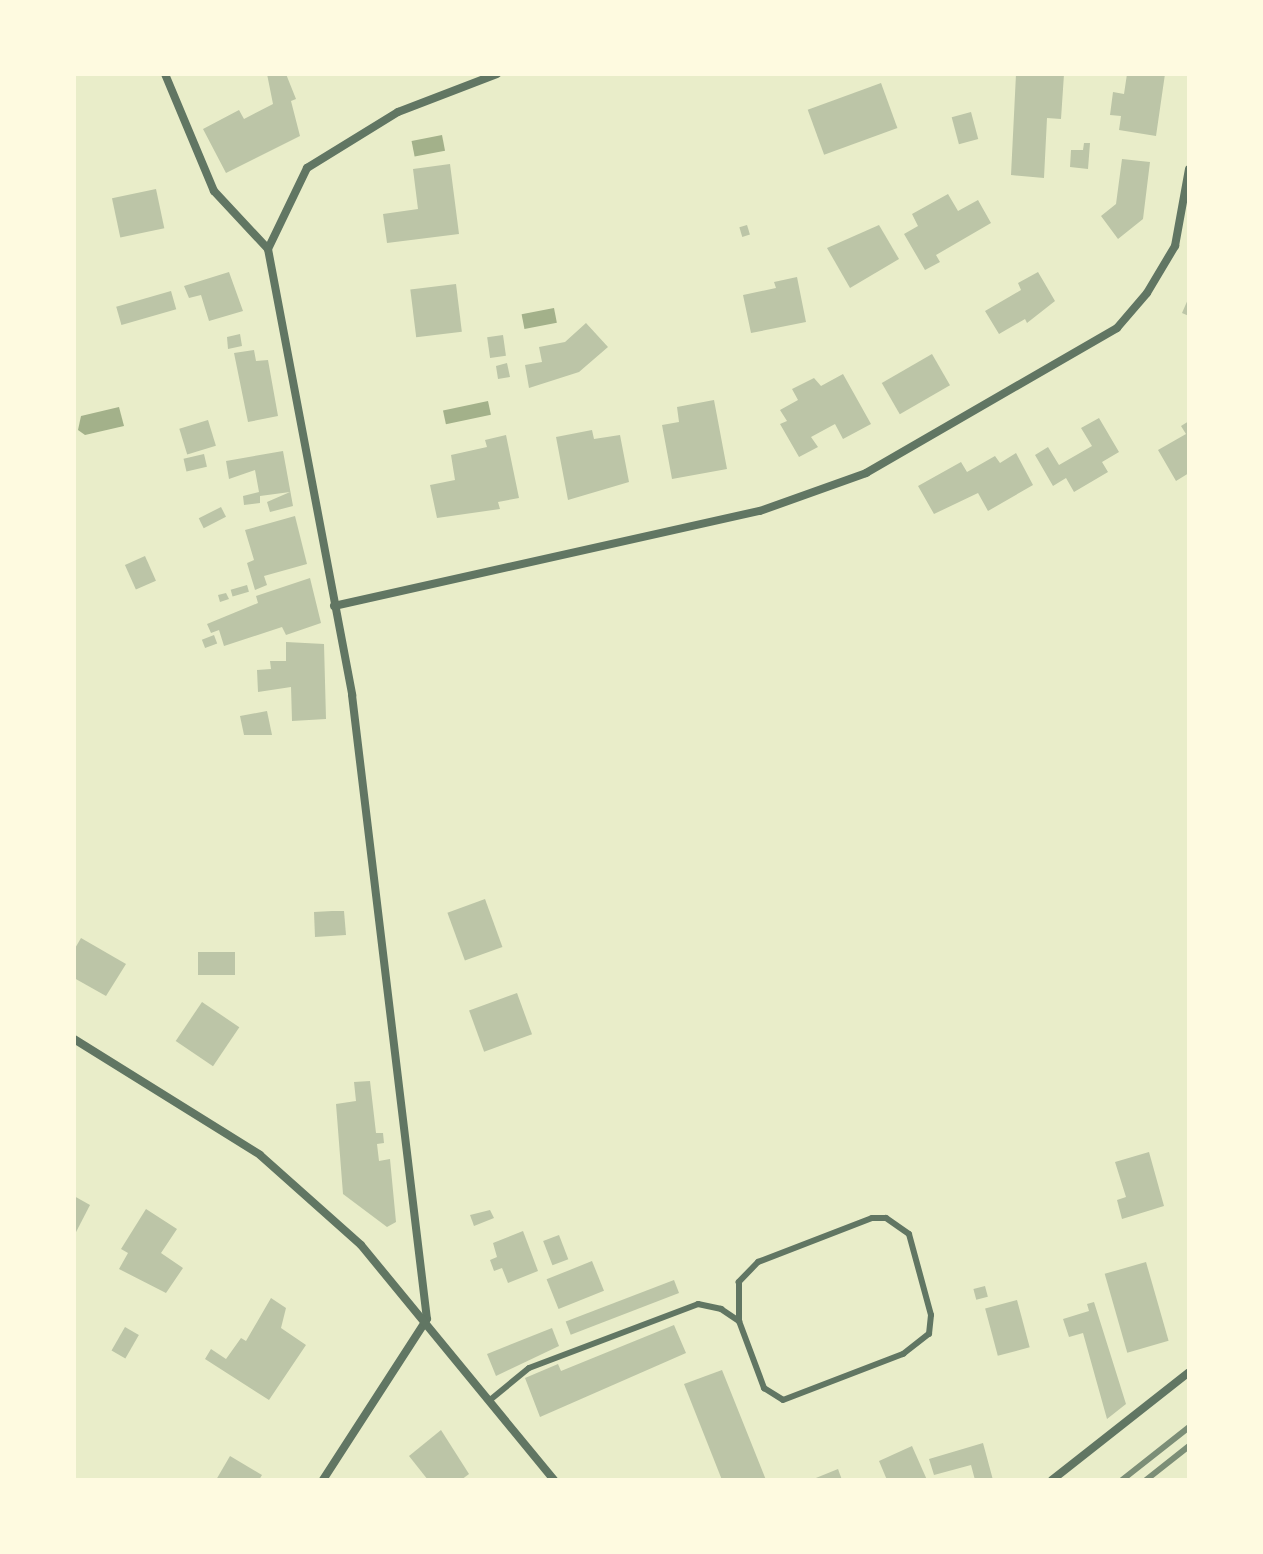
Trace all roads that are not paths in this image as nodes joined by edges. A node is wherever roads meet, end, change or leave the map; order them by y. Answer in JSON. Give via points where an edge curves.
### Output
{"nodes":[{"id":1,"x":165,"y":74,"type":"edge"},
{"id":2,"x":497,"y":74,"type":"edge"},
{"id":3,"x":1189,"y":169,"type":"edge"},
{"id":4,"x":268,"y":249,"type":"junction"},
{"id":5,"x":334,"y":606,"type":"junction"},
{"id":6,"x":74,"y":1039,"type":"edge"},
{"id":7,"x":427,"y":1319,"type":"junction"},
{"id":8,"x":739,"y":1321,"type":"junction"},
{"id":9,"x":1189,"y":1372,"type":"edge"},
{"id":10,"x":490,"y":1400,"type":"junction"},
{"id":11,"x":323,"y":1480,"type":"edge"},
{"id":12,"x":554,"y":1480,"type":"edge"},
{"id":13,"x":1052,"y":1480,"type":"edge"}],
"edges":[{"from":1,"to":4,"type":"street","via":[[214,191]]},
{"from":2,"to":4,"type":"street","via":[[398,112],[307,168]]},
{"from":3,"to":5,"type":"street","via":[[1175,246],[1147,293],[1117,328],[866,473],[760,511]]},
{"from":4,"to":5,"type":"street"},
{"from":5,"to":7,"type":"street","via":[[352,695]]},
{"from":6,"to":7,"type":"street","via":[[260,1155],[361,1245]]},
{"from":7,"to":10,"type":"street"},
{"from":7,"to":11,"type":"street"},
{"from":8,"to":8,"type":"lane","via":[[764,1388],[783,1400],[903,1354],[929,1334],[931,1315],[909,1234],[886,1218],[872,1218],[758,1262],[739,1282]]},
{"from":8,"to":10,"type":"lane","via":[[721,1309],[698,1304],[674,1311],[529,1368]]},
{"from":9,"to":13,"type":"street"},
{"from":10,"to":12,"type":"street"}]}
